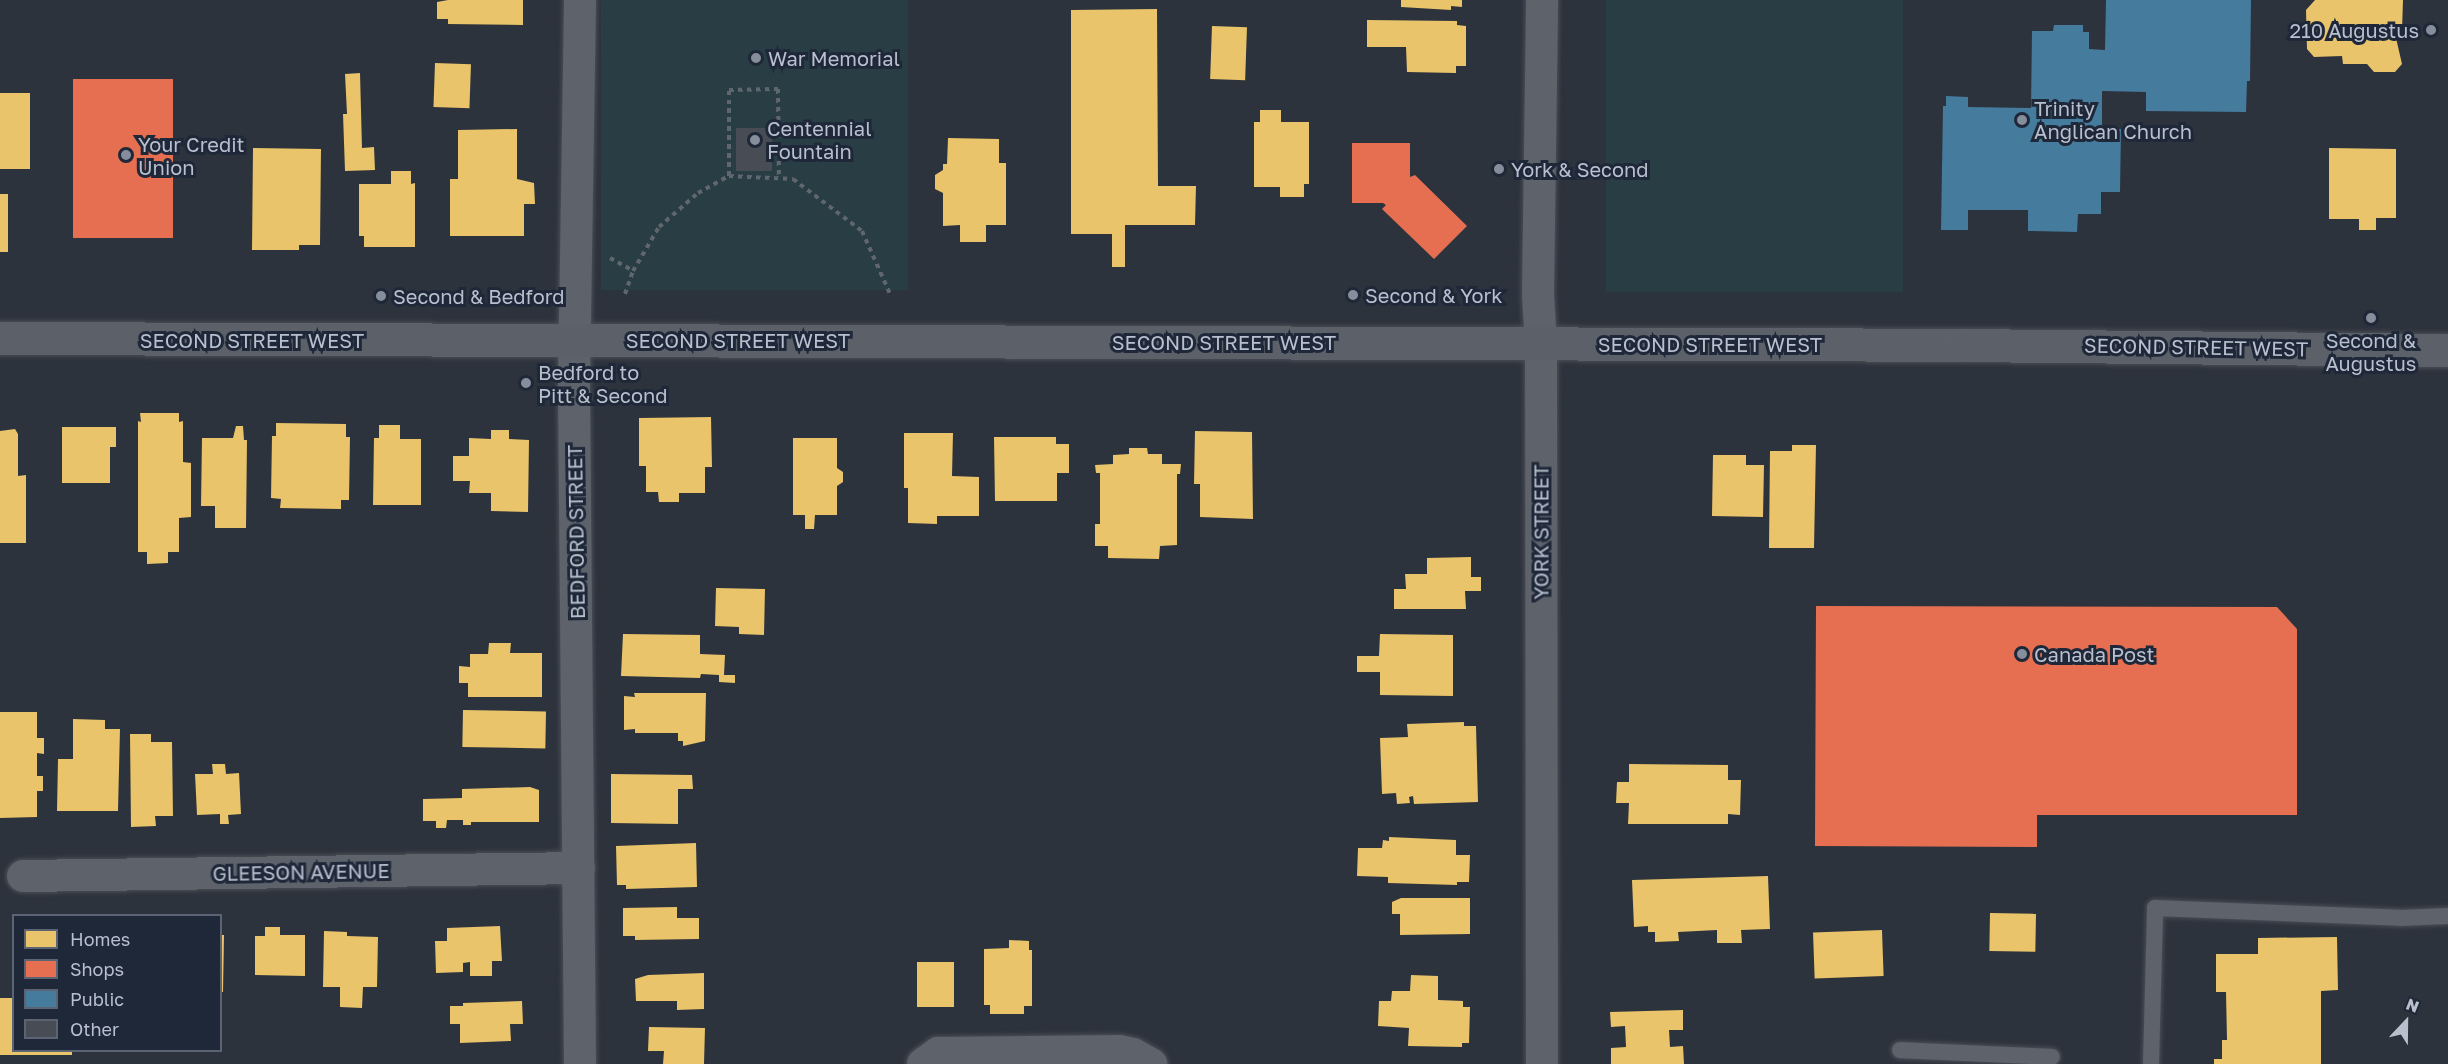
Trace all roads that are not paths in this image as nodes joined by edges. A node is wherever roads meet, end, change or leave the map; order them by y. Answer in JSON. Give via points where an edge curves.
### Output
{"nodes":[{"id":1,"x":580,"y":0,"type":"edge"},
{"id":2,"x":1542,"y":0,"type":"edge"},
{"id":3,"x":0,"y":338,"type":"edge"},
{"id":4,"x":575,"y":340,"type":"junction"},
{"id":5,"x":1540,"y":344,"type":"junction"},
{"id":6,"x":2448,"y":350,"type":"edge"},
{"id":7,"x":579,"y":867,"type":"junction"},
{"id":8,"x":23,"y":876,"type":"dead end"},
{"id":9,"x":2448,"y":916,"type":"edge"},
{"id":10,"x":1900,"y":1050,"type":"dead end"},
{"id":11,"x":2052,"y":1057,"type":"dead end"},
{"id":12,"x":1967,"y":1059,"type":"edge"},
{"id":13,"x":580,"y":1064,"type":"edge"},
{"id":14,"x":923,"y":1064,"type":"edge"},
{"id":15,"x":1151,"y":1064,"type":"edge"},
{"id":16,"x":1542,"y":1064,"type":"edge"},
{"id":17,"x":2151,"y":1064,"type":"edge"}],
"edges":[{"from":1,"to":4,"type":"street","name":"BEDFORD STREET"},
{"from":2,"to":5,"type":"street","name":"YORK STREET"},
{"from":3,"to":4,"type":"main road","name":"SECOND STREET WEST"},
{"from":4,"to":5,"type":"main road","name":"SECOND STREET WEST"},
{"from":4,"to":7,"type":"street","name":"BEDFORD STREET"},
{"from":5,"to":6,"type":"main road","name":"SECOND STREET WEST"},
{"from":5,"to":16,"type":"street","name":"YORK STREET"},
{"from":7,"to":8,"type":"street","name":"GLEESON AVENUE"},
{"from":7,"to":13,"type":"street","name":"BEDFORD STREET"},
{"from":9,"to":17,"type":"lane","via":[[2400,918],[2155,908]]},
{"from":10,"to":12,"type":"lane"},
{"from":11,"to":12,"type":"lane"},
{"from":14,"to":15,"type":"street","via":[[938,1053],[1119,1052],[1133,1054]]}]}
